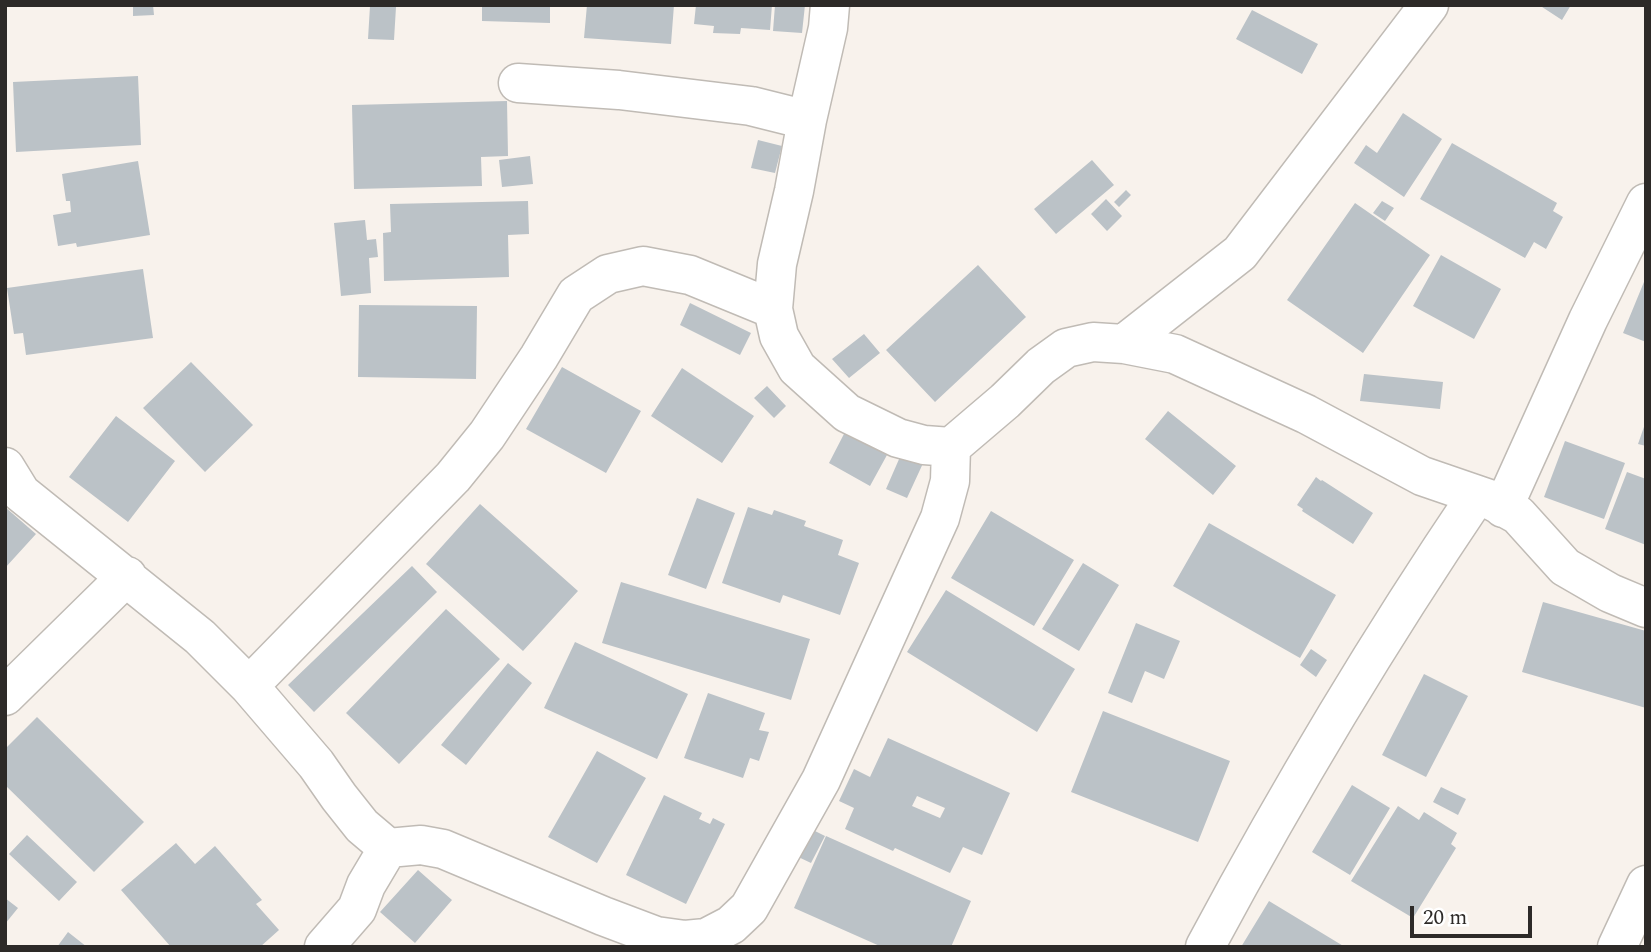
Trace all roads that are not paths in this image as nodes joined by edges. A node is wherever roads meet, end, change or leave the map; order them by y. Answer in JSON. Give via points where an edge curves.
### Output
{"nodes":[{"id":1,"x":830,"y":5,"type":"edge"},
{"id":2,"x":1429,"y":5,"type":"edge"},
{"id":3,"x":518,"y":83,"type":"dead end"},
{"id":4,"x":807,"y":120,"type":"junction"},
{"id":5,"x":1646,"y":203,"type":"edge"},
{"id":6,"x":773,"y":309,"type":"junction"},
{"id":7,"x":1124,"y":344,"type":"junction"},
{"id":8,"x":951,"y":447,"type":"junction"},
{"id":9,"x":5,"y":467,"type":"edge"},
{"id":10,"x":1490,"y":501,"type":"junction"},
{"id":11,"x":127,"y":576,"type":"junction"},
{"id":12,"x":1646,"y":608,"type":"edge"},
{"id":13,"x":249,"y":686,"type":"junction"},
{"id":14,"x":5,"y":696,"type":"edge"},
{"id":15,"x":388,"y":848,"type":"junction"},
{"id":16,"x":1646,"y":885,"type":"edge"},
{"id":17,"x":709,"y":943,"type":"edge"},
{"id":18,"x":324,"y":947,"type":"edge"},
{"id":19,"x":1205,"y":947,"type":"edge"},
{"id":20,"x":1617,"y":947,"type":"edge"}],
"edges":[{"from":1,"to":4,"type":"street"},
{"from":2,"to":7,"type":"street","via":[[1240,253]]},
{"from":3,"to":4,"type":"street","via":[[738,104]]},
{"from":4,"to":6,"type":"street","via":[[777,264]]},
{"from":5,"to":10,"type":"street"},
{"from":6,"to":8,"type":"street","via":[[779,336],[797,368],[848,413],[898,438]]},
{"from":6,"to":13,"type":"street","via":[[690,275],[643,266],[608,274],[576,295],[486,435],[453,477]]},
{"from":7,"to":8,"type":"street","via":[[1093,342],[1066,348]]},
{"from":7,"to":10,"type":"street","via":[[1175,354],[1306,414],[1422,476]]},
{"from":8,"to":17,"type":"street","via":[[950,481],[940,518],[821,780],[749,908]]},
{"from":9,"to":11,"type":"street","via":[[21,493]]},
{"from":10,"to":12,"type":"street","via":[[1518,515],[1565,567]]},
{"from":10,"to":19,"type":"street","via":[[1415,587]]},
{"from":11,"to":13,"type":"street","via":[[200,637]]},
{"from":11,"to":14,"type":"street"},
{"from":13,"to":15,"type":"street","via":[[317,764],[362,826]]},
{"from":15,"to":17,"type":"street","via":[[421,845],[443,849],[656,936]]},
{"from":15,"to":18,"type":"street","via":[[357,909]]},
{"from":16,"to":20,"type":"street"}]}
